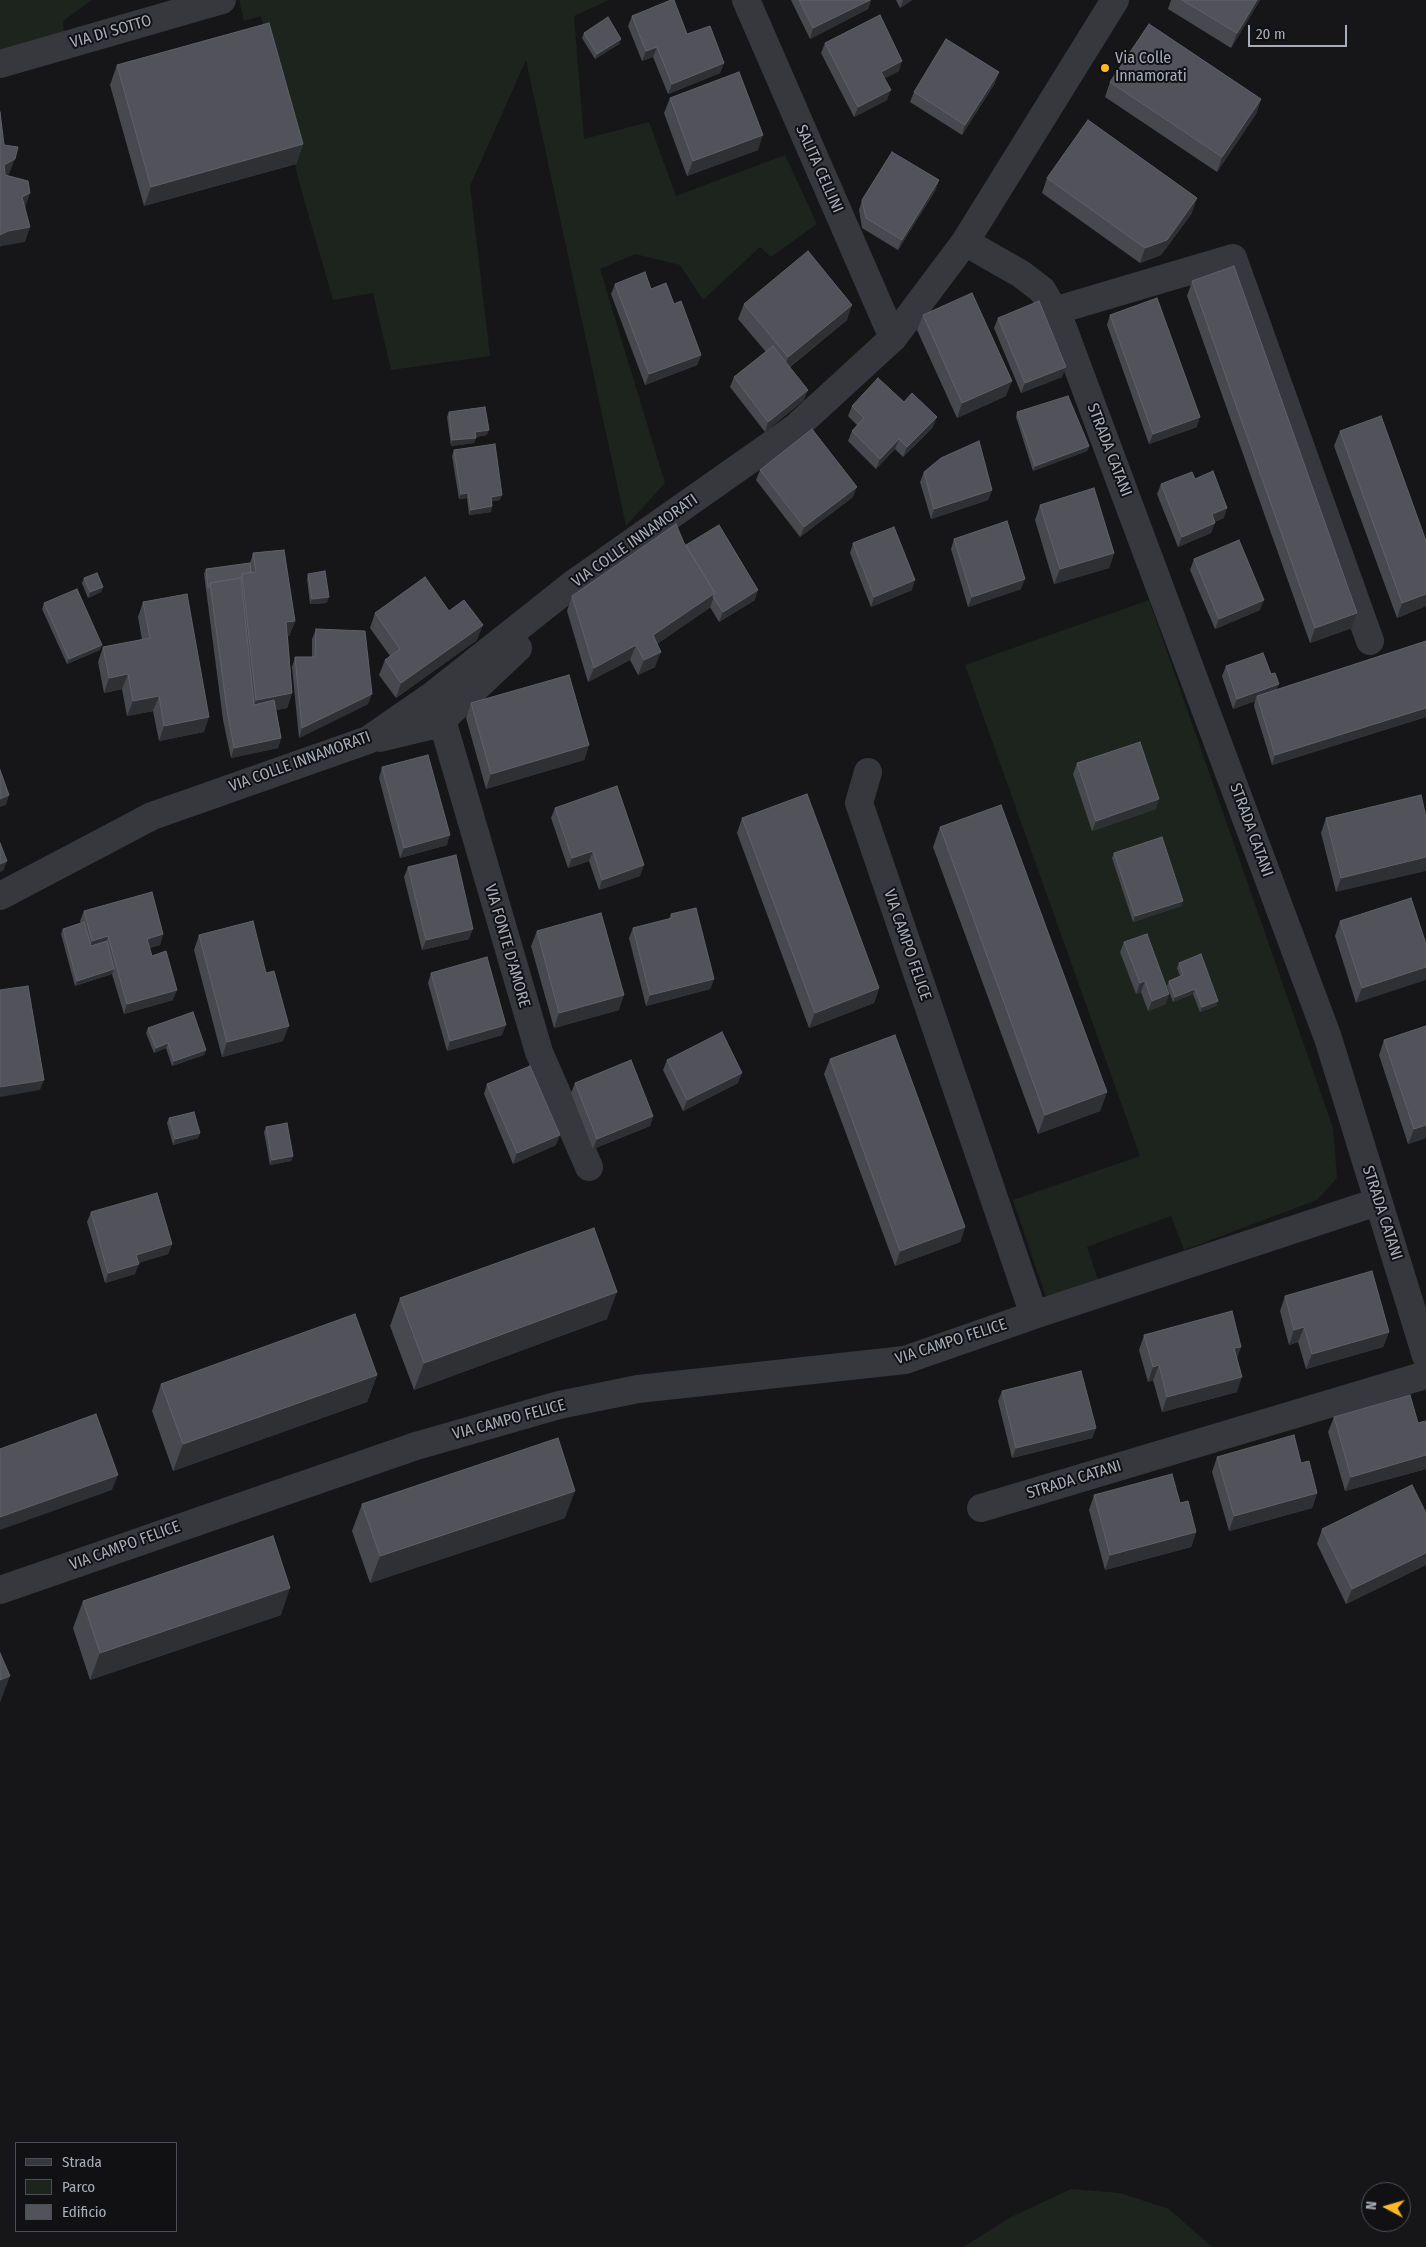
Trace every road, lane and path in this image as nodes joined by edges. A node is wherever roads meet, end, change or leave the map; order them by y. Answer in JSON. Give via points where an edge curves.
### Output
{"nodes":[{"id":1,"x":222,"y":0,"type":"edge"},
{"id":2,"x":746,"y":0,"type":"edge"},
{"id":3,"x":1115,"y":0,"type":"edge"},
{"id":4,"x":0,"y":64,"type":"edge"},
{"id":5,"x":965,"y":242,"type":"junction"},
{"id":6,"x":1054,"y":311,"type":"junction"},
{"id":7,"x":893,"y":338,"type":"junction"},
{"id":8,"x":521,"y":627,"type":"junction"},
{"id":9,"x":1370,"y":640,"type":"dead end"},
{"id":10,"x":442,"y":720,"type":"junction"},
{"id":11,"x":368,"y":740,"type":"junction"},
{"id":12,"x":868,"y":772,"type":"dead end"},
{"id":13,"x":0,"y":896,"type":"edge"},
{"id":14,"x":589,"y":1167,"type":"dead end"},
{"id":15,"x":1377,"y":1202,"type":"junction"},
{"id":16,"x":1420,"y":1311,"type":"edge"},
{"id":17,"x":1034,"y":1315,"type":"junction"},
{"id":18,"x":1426,"y":1356,"type":"edge"},
{"id":19,"x":1426,"y":1375,"type":"edge"},
{"id":20,"x":981,"y":1508,"type":"dead end"},
{"id":21,"x":0,"y":1590,"type":"edge"}],
"edges":[{"from":1,"to":4,"type":"street","name":"VIA DI SOTTO"},
{"from":2,"to":7,"type":"street","name":"SALITA CELLINI"},
{"from":3,"to":5,"type":"street","name":"VIA COLLE INNAMORATI"},
{"from":5,"to":6,"type":"street","name":"STRADA CATANI","via":[[1042,290]]},
{"from":5,"to":7,"type":"street","name":"VIA COLLE INNAMORATI"},
{"from":6,"to":9,"type":"street","via":[[1233,258]]},
{"from":6,"to":15,"type":"street","name":"STRADA CATANI","via":[[1328,1038]]},
{"from":7,"to":8,"type":"street","name":"VIA COLLE INNAMORATI","via":[[795,428],[573,584]]},
{"from":8,"to":10,"type":"street","via":[[523,644]]},
{"from":8,"to":11,"type":"street","name":"VIA COLLE INNAMORATI"},
{"from":10,"to":11,"type":"street","via":[[430,726]]},
{"from":10,"to":14,"type":"street","name":"VIA FONTE D'AMORE","via":[[539,1052]]},
{"from":11,"to":13,"type":"street","name":"VIA COLLE INNAMORATI","via":[[152,816]]},
{"from":12,"to":17,"type":"street","name":"VIA CAMPO FELICE","via":[[859,803]]},
{"from":15,"to":16,"type":"street","name":"STRADA CATANI"},
{"from":15,"to":17,"type":"street","name":"VIA CAMPO FELICE"},
{"from":16,"to":18,"type":"street","name":"STRADA CATANI"},
{"from":17,"to":21,"type":"street","name":"VIA CAMPO FELICE","via":[[905,1360],[638,1389],[559,1405],[416,1446]]},
{"from":19,"to":20,"type":"street","name":"STRADA CATANI"}]}
